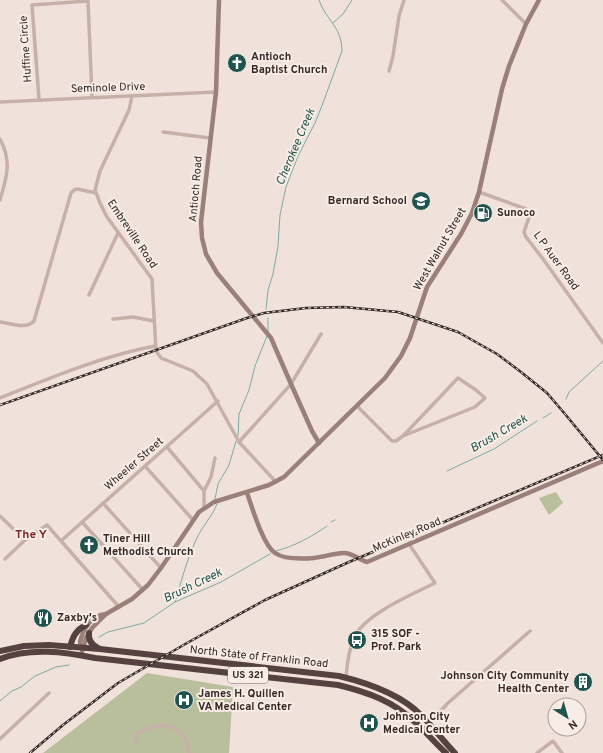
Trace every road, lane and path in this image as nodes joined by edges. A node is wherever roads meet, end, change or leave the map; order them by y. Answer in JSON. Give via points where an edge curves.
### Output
{"nodes":[{"id":1,"x":219,"y":0,"type":"edge"},
{"id":2,"x":404,"y":0,"type":"edge"},
{"id":3,"x":502,"y":0,"type":"edge"},
{"id":4,"x":539,"y":0,"type":"edge"},
{"id":5,"x":526,"y":24,"type":"junction"},
{"id":6,"x":389,"y":71,"type":"dead end"},
{"id":7,"x":216,"y":92,"type":"junction"},
{"id":8,"x":132,"y":96,"type":"junction"},
{"id":9,"x":92,"y":97,"type":"junction"},
{"id":10,"x":39,"y":99,"type":"junction"},
{"id":11,"x":0,"y":102,"type":"edge"},
{"id":12,"x":163,"y":132,"type":"dead end"},
{"id":13,"x":210,"y":138,"type":"junction"},
{"id":14,"x":0,"y":139,"type":"edge"},
{"id":15,"x":479,"y":192,"type":"junction"},
{"id":16,"x":96,"y":193,"type":"junction"},
{"id":17,"x":0,"y":200,"type":"edge"},
{"id":18,"x":118,"y":233,"type":"junction"},
{"id":19,"x":89,"y":294,"type":"dead end"},
{"id":20,"x":113,"y":318,"type":"dead end"},
{"id":21,"x":154,"y":321,"type":"junction"},
{"id":22,"x":0,"y":322,"type":"edge"},
{"id":23,"x":321,"y":334,"type":"dead end"},
{"id":24,"x":603,"y":343,"type":"edge"},
{"id":25,"x":155,"y":346,"type":"junction"},
{"id":26,"x":291,"y":384,"type":"junction"},
{"id":27,"x":0,"y":398,"type":"edge"},
{"id":28,"x":218,"y":401,"type":"junction"},
{"id":29,"x":357,"y":406,"type":"junction"},
{"id":30,"x":403,"y":436,"type":"junction"},
{"id":31,"x":238,"y":440,"type":"junction"},
{"id":32,"x":319,"y":443,"type":"junction"},
{"id":33,"x":167,"y":447,"type":"junction"},
{"id":34,"x":215,"y":458,"type":"dead end"},
{"id":35,"x":603,"y":461,"type":"edge"},
{"id":36,"x":145,"y":466,"type":"junction"},
{"id":37,"x":276,"y":482,"type":"junction"},
{"id":38,"x":204,"y":491,"type":"junction"},
{"id":39,"x":247,"y":493,"type":"junction"},
{"id":40,"x":103,"y":503,"type":"junction"},
{"id":41,"x":204,"y":508,"type":"junction"},
{"id":42,"x":0,"y":516,"type":"edge"},
{"id":43,"x":193,"y":520,"type":"junction"},
{"id":44,"x":82,"y":522,"type":"junction"},
{"id":45,"x":26,"y":540,"type":"junction"},
{"id":46,"x":62,"y":540,"type":"junction"},
{"id":47,"x":409,"y":544,"type":"junction"},
{"id":48,"x":5,"y":559,"type":"dead end"},
{"id":49,"x":161,"y":568,"type":"junction"},
{"id":50,"x":143,"y":590,"type":"junction"},
{"id":51,"x":119,"y":607,"type":"junction"},
{"id":52,"x":106,"y":614,"type":"junction"},
{"id":53,"x":86,"y":625,"type":"junction"},
{"id":54,"x":530,"y":632,"type":"dead end"},
{"id":55,"x":89,"y":633,"type":"junction"},
{"id":56,"x":70,"y":647,"type":"junction"},
{"id":57,"x":82,"y":648,"type":"junction"},
{"id":58,"x":100,"y":649,"type":"junction"},
{"id":59,"x":0,"y":651,"type":"edge"},
{"id":60,"x":81,"y":655,"type":"junction"},
{"id":61,"x":0,"y":659,"type":"edge"},
{"id":62,"x":258,"y":667,"type":"junction"},
{"id":63,"x":257,"y":676,"type":"junction"},
{"id":64,"x":346,"y":677,"type":"junction"},
{"id":65,"x":49,"y":693,"type":"dead end"},
{"id":66,"x":429,"y":723,"type":"junction"},
{"id":67,"x":423,"y":730,"type":"junction"},
{"id":68,"x":0,"y":739,"type":"edge"},
{"id":69,"x":136,"y":741,"type":"dead end"},
{"id":70,"x":189,"y":753,"type":"edge"},
{"id":71,"x":446,"y":753,"type":"edge"},
{"id":72,"x":455,"y":753,"type":"edge"},
{"id":73,"x":537,"y":753,"type":"edge"},
{"id":74,"x":562,"y":753,"type":"edge"}],
"edges":[{"from":1,"to":7,"type":"street","name":"Antioch Road"},
{"from":2,"to":6,"type":"street"},
{"from":3,"to":5,"type":"street"},
{"from":4,"to":5,"type":"street","name":"West Walnut Street"},
{"from":5,"to":15,"type":"street","name":"West Walnut Street","via":[[502,88]]},
{"from":7,"to":8,"type":"street","name":"Seminole Drive"},
{"from":7,"to":13,"type":"street","name":"Antioch Road"},
{"from":8,"to":9,"type":"street","name":"Seminole Drive"},
{"from":8,"to":16,"type":"street","name":"Embreville Road","via":[[129,110],[100,171]]},
{"from":9,"to":10,"type":"street","name":"Seminole Drive"},
{"from":9,"to":10,"type":"street","name":"Huffine Circle","via":[[88,1],[32,5]]},
{"from":10,"to":11,"type":"street","name":"Seminole Drive"},
{"from":12,"to":13,"type":"street"},
{"from":13,"to":26,"type":"street","name":"Antioch Road","via":[[202,222],[206,254],[217,273],[271,338]]},
{"from":14,"to":17,"type":"street","via":[[8,161]]},
{"from":15,"to":24,"type":"street","name":"L P Auer Road","via":[[528,211],[530,214],[524,232],[526,237]]},
{"from":15,"to":29,"type":"street","name":"West Walnut Street","via":[[466,225],[430,281],[407,345],[385,378]]},
{"from":16,"to":18,"type":"street","name":"Embreville Road"},
{"from":16,"to":22,"type":"street","via":[[77,189],[71,193],[32,324]]},
{"from":18,"to":19,"type":"street"},
{"from":18,"to":21,"type":"street","name":"Embreville Road","via":[[152,279]]},
{"from":20,"to":21,"type":"street","via":[[133,317]]},
{"from":21,"to":25,"type":"street","name":"Embreville Road"},
{"from":23,"to":26,"type":"street"},
{"from":25,"to":27,"type":"street","via":[[67,372]]},
{"from":25,"to":28,"type":"street","via":[[161,358],[193,371],[207,384]]},
{"from":26,"to":31,"type":"street"},
{"from":26,"to":32,"type":"street","name":"Antioch Road"},
{"from":28,"to":31,"type":"street"},
{"from":28,"to":33,"type":"street","name":"Wheeler Street"},
{"from":29,"to":30,"type":"street","via":[[392,441]]},
{"from":29,"to":32,"type":"street","name":"West Walnut Street"},
{"from":30,"to":30,"type":"street","via":[[475,407],[485,398],[458,378]]},
{"from":31,"to":37,"type":"street"},
{"from":32,"to":37,"type":"street","name":"West Walnut Street","via":[[289,473]]},
{"from":33,"to":36,"type":"street","name":"Wheeler Street"},
{"from":33,"to":38,"type":"street"},
{"from":34,"to":38,"type":"street","via":[[211,477]]},
{"from":35,"to":47,"type":"street","name":"McKinley Road"},
{"from":36,"to":40,"type":"street","name":"Wheeler Street"},
{"from":36,"to":43,"type":"street"},
{"from":37,"to":39,"type":"street","name":"West Walnut Street"},
{"from":38,"to":41,"type":"street"},
{"from":39,"to":41,"type":"street","name":"West Walnut Street"},
{"from":39,"to":47,"type":"street","name":"McKinley Road","via":[[267,544],[273,552],[288,558],[304,559],[344,553],[367,562]]},
{"from":40,"to":44,"type":"street","name":"Wheeler Street"},
{"from":40,"to":49,"type":"street"},
{"from":41,"to":43,"type":"street","name":"West Walnut Street"},
{"from":42,"to":45,"type":"street"},
{"from":43,"to":49,"type":"street","name":"West Walnut Street"},
{"from":44,"to":46,"type":"street","name":"Wheeler Street"},
{"from":44,"to":50,"type":"street"},
{"from":45,"to":46,"type":"street","via":[[47,524]]},
{"from":45,"to":48,"type":"street"},
{"from":46,"to":51,"type":"street"},
{"from":47,"to":64,"type":"street","via":[[435,583],[379,612],[362,626],[354,638]]},
{"from":49,"to":50,"type":"street","name":"West Walnut Street"},
{"from":50,"to":51,"type":"street","name":"West Walnut Street"},
{"from":51,"to":52,"type":"street","name":"West Walnut Street"},
{"from":52,"to":53,"type":"street","name":"West Walnut Street"},
{"from":52,"to":55,"type":"street","name":"West Walnut Street"},
{"from":53,"to":56,"type":"highway","via":[[75,633]]},
{"from":53,"to":57,"type":"street","name":"West Walnut Street","via":[[80,642]]},
{"from":54,"to":66,"type":"street"},
{"from":55,"to":57,"type":"street","name":"West Walnut Street"},
{"from":55,"to":58,"type":"highway","via":[[91,642]]},
{"from":56,"to":57,"type":"highway","number":"US 321"},
{"from":56,"to":59,"type":"highway","number":"US 321","via":[[31,645]]},
{"from":57,"to":58,"type":"highway","name":"North State of Franklin Road","number":"US 321"},
{"from":57,"to":60,"type":"street","name":"West Walnut Street"},
{"from":58,"to":62,"type":"highway","name":"North State of Franklin Road","number":"US 321"},
{"from":60,"to":61,"type":"highway","number":"US 321","via":[[32,652]]},
{"from":60,"to":63,"type":"highway","name":"North State of Franklin Road","number":"US 321"},
{"from":62,"to":63,"type":"street"},
{"from":62,"to":64,"type":"highway","name":"North State of Franklin Road","number":"US 321"},
{"from":63,"to":67,"type":"highway","name":"North State of Franklin Road","number":"US 321","via":[[338,685],[368,693],[395,706]]},
{"from":64,"to":66,"type":"highway","name":"North State of Franklin Road","number":"US 321","via":[[364,682],[396,697]]},
{"from":65,"to":68,"type":"street"},
{"from":66,"to":67,"type":"street"},
{"from":66,"to":72,"type":"highway","name":"North State of Franklin Road","number":"US 321"},
{"from":67,"to":71,"type":"highway","name":"North State of Franklin Road","number":"US 321"},
{"from":69,"to":70,"type":"street","via":[[138,733],[156,726],[167,726],[182,734]]},
{"from":73,"to":74,"type":"street","via":[[553,742]]}]}
